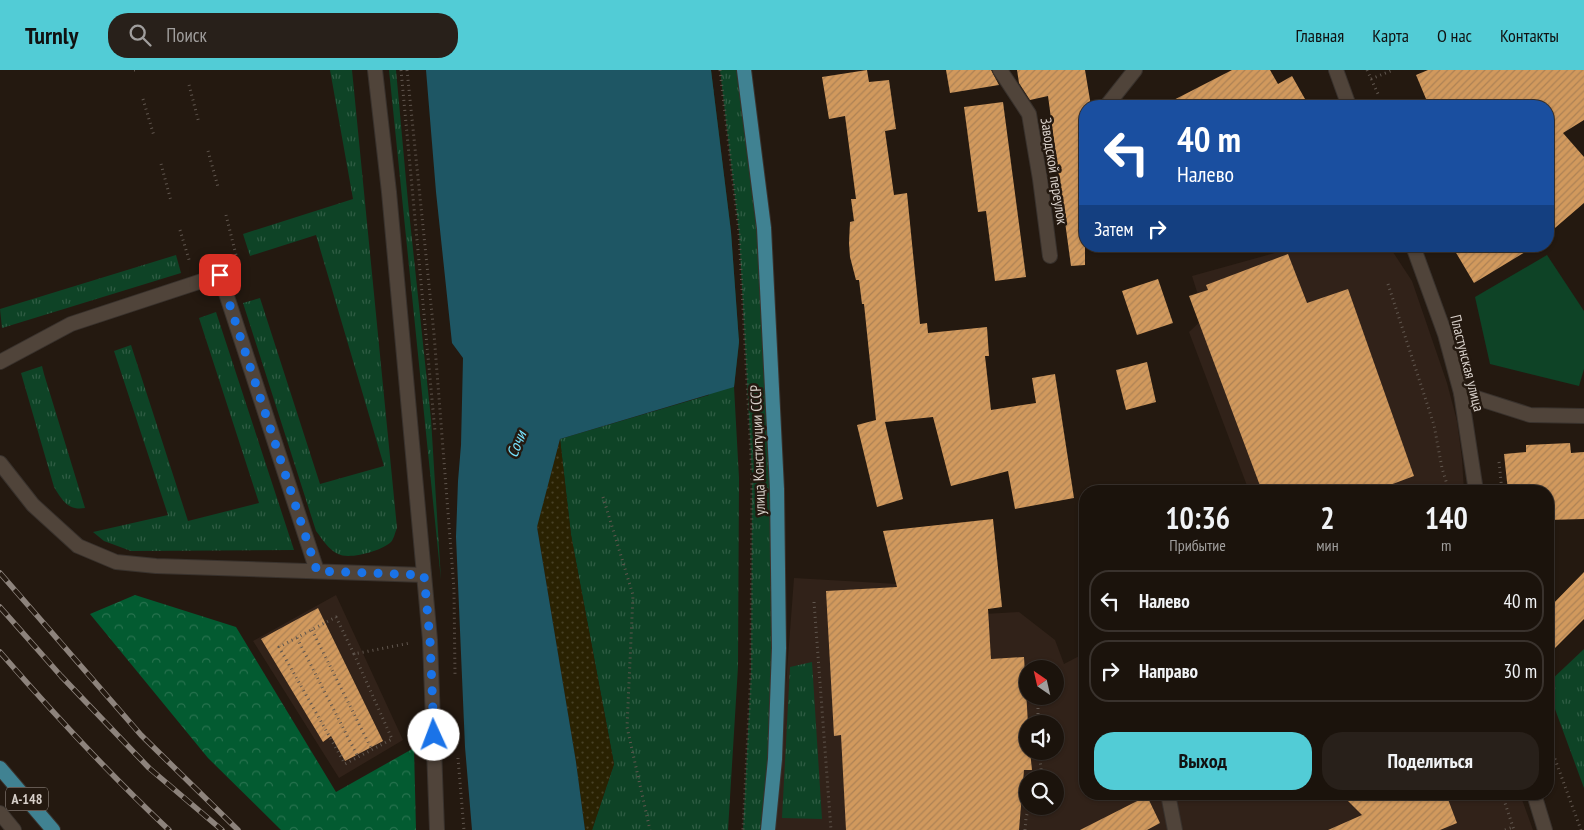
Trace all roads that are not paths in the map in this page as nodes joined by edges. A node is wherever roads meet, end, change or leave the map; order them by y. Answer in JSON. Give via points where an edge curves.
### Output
{"nodes":[{"id":1,"x":375,"y":70,"type":"edge"},
{"id":2,"x":744,"y":70,"type":"edge"},
{"id":3,"x":1000,"y":70,"type":"edge"},
{"id":4,"x":1135,"y":70,"type":"edge"},
{"id":5,"x":1336,"y":70,"type":"edge"},
{"id":6,"x":1111,"y":100,"type":"edge"},
{"id":7,"x":1347,"y":100,"type":"edge"},
{"id":8,"x":1414,"y":252,"type":"edge"},
{"id":9,"x":1050,"y":256,"type":"dead end"},
{"id":10,"x":0,"y":362,"type":"edge"},
{"id":11,"x":1461,"y":393,"type":"junction"},
{"id":12,"x":1584,"y":416,"type":"edge"},
{"id":13,"x":0,"y":462,"type":"edge"},
{"id":14,"x":1475,"y":485,"type":"edge"},
{"id":15,"x":317,"y":571,"type":"junction"},
{"id":16,"x":424,"y":575,"type":"junction"},
{"id":17,"x":0,"y":768,"type":"edge"},
{"id":18,"x":1169,"y":800,"type":"edge"},
{"id":19,"x":1536,"y":800,"type":"edge"},
{"id":20,"x":0,"y":813,"type":"edge"},
{"id":21,"x":14,"y":830,"type":"edge"},
{"id":22,"x":54,"y":830,"type":"edge"},
{"id":23,"x":437,"y":830,"type":"edge"},
{"id":24,"x":768,"y":830,"type":"edge"},
{"id":25,"x":1175,"y":830,"type":"edge"},
{"id":26,"x":1545,"y":830,"type":"edge"}],
"edges":[{"from":1,"to":16,"type":"street"},
{"from":2,"to":24,"type":"main road","name":"улица Конституции СССР","via":[[764,228],[776,489],[779,648],[775,759]]},
{"from":3,"to":9,"type":"street","name":"Заводской переулок","via":[[1029,114]]},
{"from":4,"to":6,"type":"street"},
{"from":5,"to":7,"type":"street"},
{"from":8,"to":11,"type":"street","name":"Пластунская улица","via":[[1445,334]]},
{"from":10,"to":15,"type":"street","via":[[70,324],[220,275]]},
{"from":11,"to":12,"type":"street","via":[[1530,415]]},
{"from":11,"to":14,"type":"street","name":"Пластунская улица"},
{"from":13,"to":15,"type":"street","via":[[33,505],[78,546],[116,562]]},
{"from":15,"to":16,"type":"street"},
{"from":16,"to":23,"type":"street","via":[[430,640]]},
{"from":17,"to":22,"type":"main road","number":"А-148"},
{"from":18,"to":25,"type":"street"},
{"from":19,"to":26,"type":"street"},
{"from":20,"to":21,"type":"street"}]}
